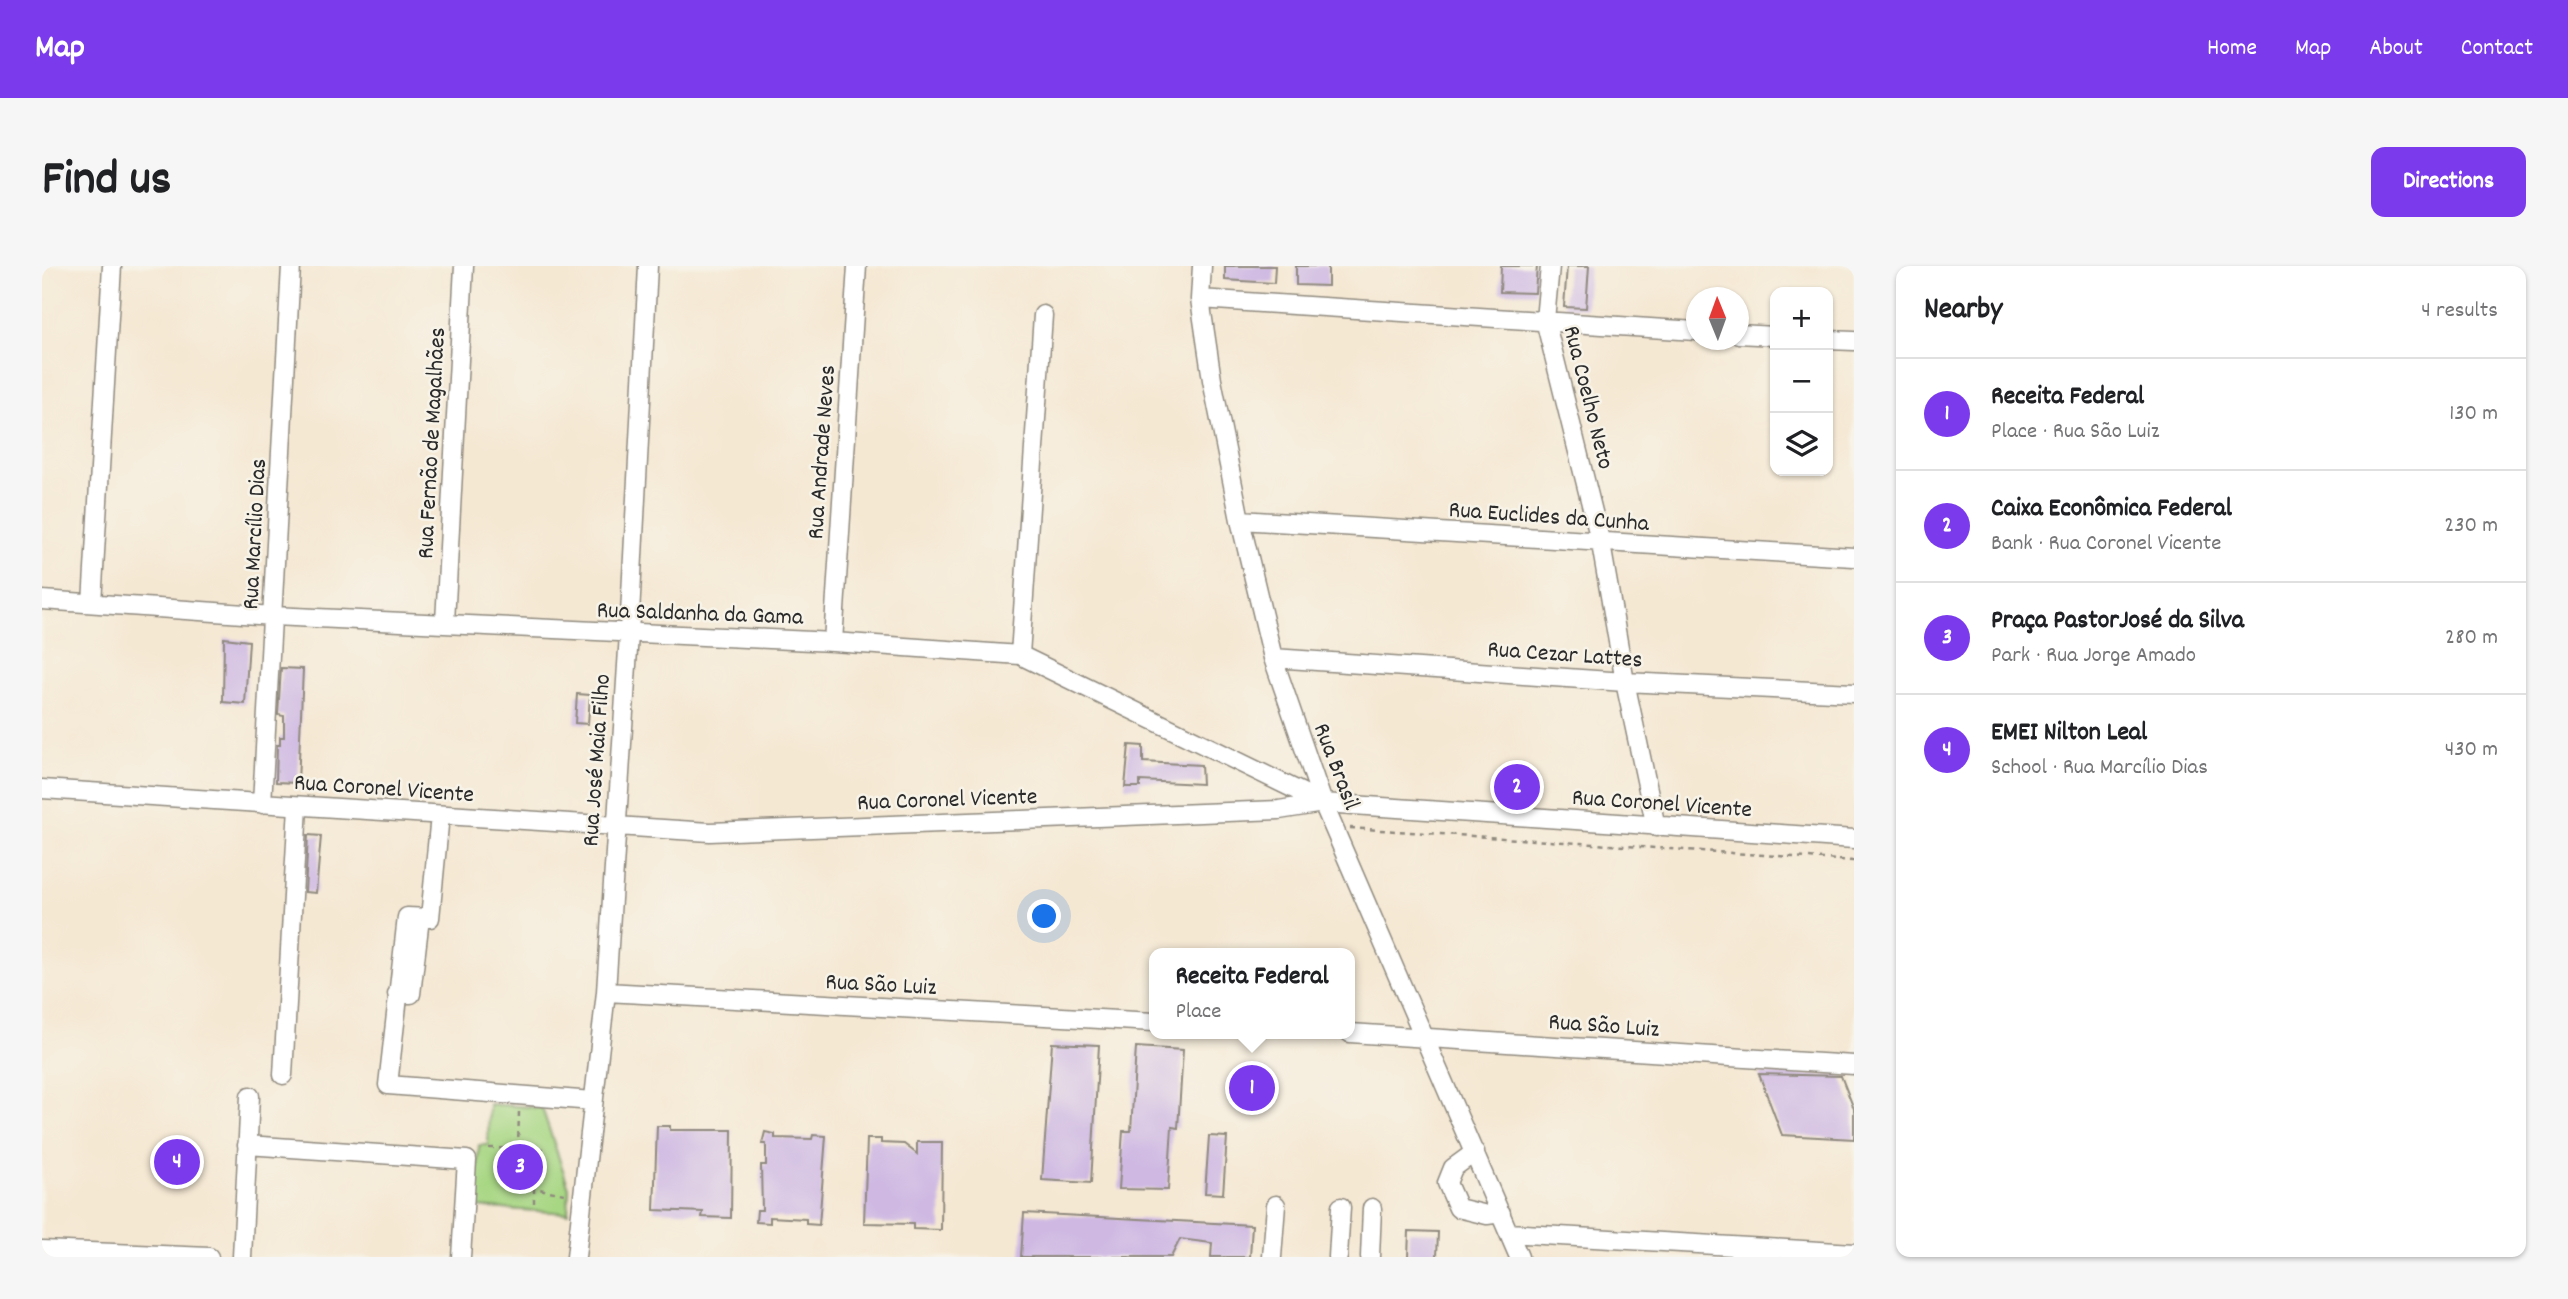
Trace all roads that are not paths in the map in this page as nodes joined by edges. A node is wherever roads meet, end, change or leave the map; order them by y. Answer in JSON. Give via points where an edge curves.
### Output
{"nodes":[{"id":1,"x":112,"y":266,"type":"edge"},
{"id":2,"x":291,"y":266,"type":"edge"},
{"id":3,"x":464,"y":266,"type":"edge"},
{"id":4,"x":648,"y":266,"type":"edge"},
{"id":5,"x":857,"y":266,"type":"edge"},
{"id":6,"x":1202,"y":266,"type":"edge"},
{"id":7,"x":1550,"y":266,"type":"edge"},
{"id":8,"x":1200,"y":299,"type":"junction"},
{"id":9,"x":1043,"y":315,"type":"dead end"},
{"id":10,"x":1545,"y":320,"type":"junction"},
{"id":11,"x":1686,"y":330,"type":"edge"},
{"id":12,"x":1749,"y":335,"type":"edge"},
{"id":13,"x":1770,"y":336,"type":"edge"},
{"id":14,"x":1833,"y":340,"type":"edge"},
{"id":15,"x":1854,"y":341,"type":"edge"},
{"id":16,"x":1240,"y":520,"type":"junction"},
{"id":17,"x":1601,"y":544,"type":"junction"},
{"id":18,"x":1854,"y":557,"type":"edge"},
{"id":19,"x":42,"y":600,"type":"edge"},
{"id":20,"x":92,"y":603,"type":"junction"},
{"id":21,"x":273,"y":616,"type":"junction"},
{"id":22,"x":445,"y":622,"type":"junction"},
{"id":23,"x":629,"y":634,"type":"junction"},
{"id":24,"x":833,"y":642,"type":"junction"},
{"id":25,"x":1020,"y":655,"type":"junction"},
{"id":26,"x":1273,"y":658,"type":"junction"},
{"id":27,"x":1625,"y":682,"type":"junction"},
{"id":28,"x":1854,"y":693,"type":"edge"},
{"id":29,"x":42,"y":789,"type":"edge"},
{"id":30,"x":1323,"y":803,"type":"junction"},
{"id":31,"x":262,"y":804,"type":"junction"},
{"id":32,"x":298,"y":806,"type":"junction"},
{"id":33,"x":440,"y":815,"type":"junction"},
{"id":34,"x":1656,"y":827,"type":"junction"},
{"id":35,"x":614,"y":828,"type":"junction"},
{"id":36,"x":1854,"y":839,"type":"edge"},
{"id":37,"x":606,"y":992,"type":"junction"},
{"id":38,"x":1149,"y":1022,"type":"edge"},
{"id":39,"x":1355,"y":1033,"type":"edge"},
{"id":40,"x":1426,"y":1037,"type":"junction"},
{"id":41,"x":1854,"y":1065,"type":"edge"},
{"id":42,"x":283,"y":1074,"type":"dead end"},
{"id":43,"x":250,"y":1096,"type":"dead end"},
{"id":44,"x":593,"y":1101,"type":"junction"},
{"id":45,"x":247,"y":1145,"type":"junction"},
{"id":46,"x":1475,"y":1152,"type":"junction"},
{"id":47,"x":1276,"y":1205,"type":"dead end"},
{"id":48,"x":1341,"y":1207,"type":"dead end"},
{"id":49,"x":1372,"y":1208,"type":"dead end"},
{"id":50,"x":1501,"y":1213,"type":"junction"},
{"id":51,"x":1509,"y":1233,"type":"junction"},
{"id":52,"x":42,"y":1250,"type":"edge"},
{"id":53,"x":1854,"y":1252,"type":"edge"},
{"id":54,"x":209,"y":1257,"type":"edge"},
{"id":55,"x":242,"y":1257,"type":"edge"},
{"id":56,"x":461,"y":1257,"type":"edge"},
{"id":57,"x":576,"y":1257,"type":"edge"},
{"id":58,"x":1272,"y":1257,"type":"edge"},
{"id":59,"x":1338,"y":1257,"type":"edge"},
{"id":60,"x":1370,"y":1257,"type":"edge"},
{"id":61,"x":1519,"y":1257,"type":"edge"}],
"edges":[{"from":1,"to":20,"type":"street"},
{"from":2,"to":21,"type":"street","name":"Rua Marcílio Dias"},
{"from":3,"to":22,"type":"street","name":"Rua Fernão de Magalhães"},
{"from":4,"to":23,"type":"street","name":"Rua José Maia Filho"},
{"from":5,"to":24,"type":"street","name":"Rua Andrade Neves"},
{"from":6,"to":8,"type":"street","name":"Rua Brasil"},
{"from":7,"to":10,"type":"street","name":"Rua Coelho Neto"},
{"from":8,"to":10,"type":"street"},
{"from":8,"to":16,"type":"street","name":"Rua Brasil"},
{"from":9,"to":25,"type":"street"},
{"from":10,"to":11,"type":"street"},
{"from":10,"to":17,"type":"street","name":"Rua Coelho Neto"},
{"from":12,"to":13,"type":"street"},
{"from":14,"to":15,"type":"street"},
{"from":16,"to":17,"type":"street","name":"Rua Euclides da Cunha"},
{"from":16,"to":26,"type":"street","name":"Rua Brasil"},
{"from":17,"to":18,"type":"street","name":"Rua Euclides da Cunha"},
{"from":17,"to":27,"type":"street","name":"Rua Coelho Neto"},
{"from":19,"to":20,"type":"street","name":"Rua Saldanha da Gama"},
{"from":20,"to":21,"type":"street","name":"Rua Saldanha da Gama"},
{"from":21,"to":22,"type":"street","name":"Rua Saldanha da Gama"},
{"from":21,"to":31,"type":"street","name":"Rua Marcílio Dias"},
{"from":22,"to":23,"type":"street","name":"Rua Saldanha da Gama"},
{"from":23,"to":24,"type":"street","name":"Rua Saldanha da Gama"},
{"from":23,"to":35,"type":"street","name":"Rua José Maia Filho"},
{"from":24,"to":25,"type":"street","name":"Rua Saldanha da Gama"},
{"from":25,"to":30,"type":"street","name":"Rua Saldanha da Gama"},
{"from":26,"to":27,"type":"street","name":"Rua Cezar Lattes"},
{"from":26,"to":30,"type":"street","name":"Rua Brasil"},
{"from":27,"to":28,"type":"street","name":"Rua Cezar Lattes"},
{"from":27,"to":34,"type":"street","name":"Rua Coelho Neto"},
{"from":29,"to":31,"type":"street","name":"Rua Coronel Vicente"},
{"from":30,"to":34,"type":"street","name":"Rua Coronel Vicente"},
{"from":30,"to":35,"type":"street","name":"Rua Coronel Vicente","via":[[1279,810],[710,832]]},
{"from":30,"to":40,"type":"street","name":"Rua Brasil"},
{"from":31,"to":32,"type":"street","name":"Rua Coronel Vicente"},
{"from":32,"to":33,"type":"street","name":"Rua Coronel Vicente"},
{"from":32,"to":42,"type":"street"},
{"from":33,"to":35,"type":"street","name":"Rua Coronel Vicente"},
{"from":33,"to":44,"type":"street","via":[[430,918],[421,918],[411,994],[397,994],[388,1085]]},
{"from":34,"to":36,"type":"street","name":"Rua Coronel Vicente"},
{"from":35,"to":37,"type":"street","name":"Rua José Maia Filho"},
{"from":37,"to":38,"type":"street","name":"Rua São Luiz"},
{"from":37,"to":44,"type":"street","name":"Rua José Maia Filho"},
{"from":39,"to":40,"type":"street","name":"Rua São Luiz"},
{"from":40,"to":41,"type":"street","name":"Rua São Luiz"},
{"from":40,"to":46,"type":"street","name":"Rua Brasil"},
{"from":43,"to":45,"type":"street"},
{"from":44,"to":57,"type":"street","name":"Rua José Maia Filho"},
{"from":45,"to":55,"type":"street"},
{"from":45,"to":56,"type":"street","via":[[467,1160]]},
{"from":46,"to":50,"type":"street","name":"Rua Brasil"},
{"from":46,"to":50,"type":"street","via":[[1453,1168],[1447,1183],[1458,1208],[1487,1215]]},
{"from":47,"to":58,"type":"street"},
{"from":48,"to":59,"type":"street"},
{"from":49,"to":60,"type":"street"},
{"from":50,"to":51,"type":"street","name":"Rua Brasil"},
{"from":51,"to":53,"type":"street"},
{"from":51,"to":61,"type":"street","name":"Rua Brasil"},
{"from":52,"to":54,"type":"street"}]}
